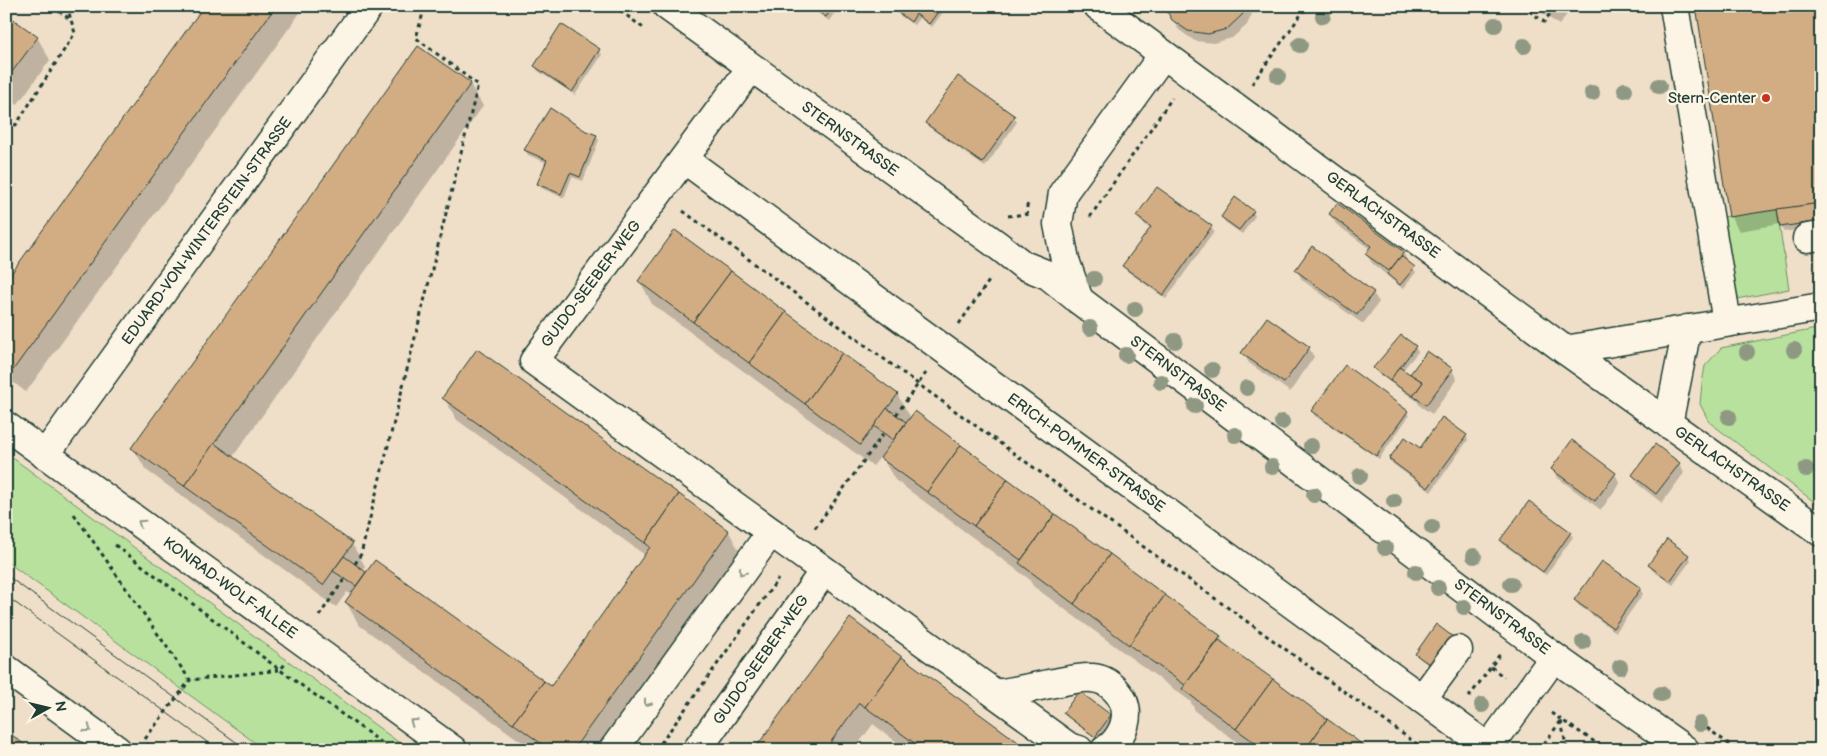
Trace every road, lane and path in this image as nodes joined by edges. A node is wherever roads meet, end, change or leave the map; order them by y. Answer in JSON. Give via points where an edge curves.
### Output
{"nodes":[{"id":1,"x":52,"y":6,"type":"edge"},
{"id":2,"x":67,"y":6,"type":"edge"},
{"id":3,"x":369,"y":6,"type":"edge"},
{"id":4,"x":425,"y":6,"type":"edge"},
{"id":5,"x":667,"y":6,"type":"edge"},
{"id":6,"x":1098,"y":6,"type":"edge"},
{"id":7,"x":1307,"y":6,"type":"edge"},
{"id":8,"x":1523,"y":6,"type":"edge"},
{"id":9,"x":1556,"y":6,"type":"edge"},
{"id":10,"x":1674,"y":6,"type":"edge"},
{"id":11,"x":71,"y":20,"type":"junction"},
{"id":12,"x":1163,"y":55,"type":"junction"},
{"id":13,"x":751,"y":68,"type":"junction"},
{"id":14,"x":1190,"y":73,"type":"junction"},
{"id":15,"x":1237,"y":108,"type":"junction"},
{"id":16,"x":6,"y":124,"type":"edge"},
{"id":17,"x":684,"y":158,"type":"junction"},
{"id":18,"x":658,"y":193,"type":"junction"},
{"id":19,"x":1090,"y":217,"type":"dead end"},
{"id":20,"x":1008,"y":254,"type":"junction"},
{"id":21,"x":1079,"y":300,"type":"junction"},
{"id":22,"x":1821,"y":307,"type":"edge"},
{"id":23,"x":1727,"y":322,"type":"junction"},
{"id":24,"x":1687,"y":330,"type":"junction"},
{"id":25,"x":942,"y":348,"type":"junction"},
{"id":26,"x":1565,"y":350,"type":"junction"},
{"id":27,"x":918,"y":384,"type":"junction"},
{"id":28,"x":896,"y":415,"type":"dead end"},
{"id":29,"x":1668,"y":424,"type":"junction"},
{"id":30,"x":6,"y":426,"type":"edge"},
{"id":31,"x":884,"y":433,"type":"dead end"},
{"id":32,"x":45,"y":455,"type":"junction"},
{"id":33,"x":89,"y":525,"type":"dead end"},
{"id":34,"x":771,"y":532,"type":"junction"},
{"id":35,"x":1821,"y":532,"type":"edge"},
{"id":36,"x":113,"y":544,"type":"dead end"},
{"id":37,"x":798,"y":552,"type":"junction"},
{"id":38,"x":354,"y":564,"type":"dead end"},
{"id":39,"x":824,"y":571,"type":"junction"},
{"id":40,"x":1518,"y":629,"type":"junction"},
{"id":41,"x":1458,"y":650,"type":"dead end"},
{"id":42,"x":1554,"y":657,"type":"junction"},
{"id":43,"x":287,"y":661,"type":"dead end"},
{"id":44,"x":6,"y":670,"type":"edge"},
{"id":45,"x":280,"y":670,"type":"junction"},
{"id":46,"x":190,"y":680,"type":"junction"},
{"id":47,"x":997,"y":694,"type":"junction"},
{"id":48,"x":1422,"y":699,"type":"junction"},
{"id":49,"x":1452,"y":721,"type":"junction"},
{"id":50,"x":143,"y":741,"type":"dead end"},
{"id":51,"x":1488,"y":749,"type":"edge"},
{"id":52,"x":117,"y":750,"type":"edge"},
{"id":53,"x":392,"y":750,"type":"edge"},
{"id":54,"x":453,"y":750,"type":"edge"},
{"id":55,"x":613,"y":750,"type":"edge"},
{"id":56,"x":656,"y":750,"type":"edge"},
{"id":57,"x":697,"y":750,"type":"edge"},
{"id":58,"x":1078,"y":750,"type":"edge"},
{"id":59,"x":1105,"y":750,"type":"edge"},
{"id":60,"x":1425,"y":750,"type":"edge"},
{"id":61,"x":1539,"y":750,"type":"edge"},
{"id":62,"x":1567,"y":750,"type":"edge"},
{"id":63,"x":1685,"y":750,"type":"edge"}],
"edges":[{"from":1,"to":11,"type":"path"},
{"from":2,"to":11,"type":"path"},
{"from":3,"to":32,"type":"street","name":"EDUARD-VON-WINTERSTEIN-STRASSE"},
{"from":4,"to":38,"type":"path","via":[[416,38],[478,84],[361,554]]},
{"from":5,"to":13,"type":"street","name":"STERNSTRASSE"},
{"from":6,"to":12,"type":"street","name":"GERLACHSTRASSE"},
{"from":7,"to":15,"type":"path"},
{"from":8,"to":9,"type":"path","via":[[1544,22]]},
{"from":10,"to":23,"type":"street"},
{"from":11,"to":16,"type":"path","via":[[75,33],[16,125]]},
{"from":12,"to":14,"type":"street","name":"GERLACHSTRASSE"},
{"from":12,"to":21,"type":"street","via":[[1063,193],[1058,224],[1065,260]]},
{"from":13,"to":17,"type":"street","name":"GUIDO-SEEBER-WEG"},
{"from":13,"to":20,"type":"street","name":"STERNSTRASSE"},
{"from":14,"to":15,"type":"street","name":"GERLACHSTRASSE"},
{"from":14,"to":19,"type":"path"},
{"from":15,"to":26,"type":"street","name":"GERLACHSTRASSE"},
{"from":17,"to":18,"type":"street","name":"GUIDO-SEEBER-WEG"},
{"from":17,"to":25,"type":"street","name":"ERICH-POMMER-STRASSE"},
{"from":18,"to":27,"type":"path"},
{"from":18,"to":34,"type":"street","name":"GUIDO-SEEBER-WEG","via":[[534,361]]},
{"from":20,"to":21,"type":"street","name":"STERNSTRASSE","via":[[1023,265],[1048,275]]},
{"from":20,"to":25,"type":"path"},
{"from":21,"to":40,"type":"street","name":"STERNSTRASSE"},
{"from":22,"to":23,"type":"street"},
{"from":23,"to":24,"type":"street"},
{"from":24,"to":26,"type":"street"},
{"from":24,"to":29,"type":"street","name":"GERLACHSTRASSE"},
{"from":25,"to":27,"type":"path"},
{"from":25,"to":48,"type":"street","name":"ERICH-POMMER-STRASSE"},
{"from":26,"to":29,"type":"street","name":"GERLACHSTRASSE"},
{"from":27,"to":28,"type":"path"},
{"from":27,"to":60,"type":"path"},
{"from":29,"to":35,"type":"street","name":"GERLACHSTRASSE"},
{"from":30,"to":32,"type":"street","name":"KONRAD-WOLF-ALLEE"},
{"from":31,"to":37,"type":"path"},
{"from":54,"to":32,"type":"street","name":"KONRAD-WOLF-ALLEE","one_way":true},
{"from":33,"to":46,"type":"path","via":[[73,513]]},
{"from":34,"to":37,"type":"street","name":"GUIDO-SEEBER-WEG"},
{"from":34,"to":55,"type":"street","one_way":true},
{"from":36,"to":45,"type":"path"},
{"from":37,"to":39,"type":"street","name":"GUIDO-SEEBER-WEG"},
{"from":37,"to":56,"type":"path"},
{"from":39,"to":47,"type":"street","name":"GUIDO-SEEBER-WEG"},
{"from":39,"to":57,"type":"street","name":"GUIDO-SEEBER-WEG"},
{"from":40,"to":42,"type":"street","name":"STERNSTRASSE"},
{"from":40,"to":49,"type":"path"},
{"from":41,"to":48,"type":"street"},
{"from":42,"to":51,"type":"street"},
{"from":42,"to":63,"type":"street","name":"STERNSTRASSE"},
{"from":43,"to":45,"type":"path"},
{"from":44,"to":52,"type":"street","one_way":true},
{"from":45,"to":46,"type":"path"},
{"from":45,"to":53,"type":"path"},
{"from":46,"to":50,"type":"path"},
{"from":47,"to":58,"type":"street","name":"GUIDO-SEEBER-WEG","via":[[1069,747]]},
{"from":47,"to":59,"type":"street","via":[[1080,678],[1094,678],[1107,683],[1125,703],[1126,715],[1118,738]]},
{"from":48,"to":49,"type":"street","name":"ERICH-POMMER-STRASSE"},
{"from":49,"to":51,"type":"street","name":"ERICH-POMMER-STRASSE"},
{"from":61,"to":62,"type":"path","via":[[1561,721]]}]}
